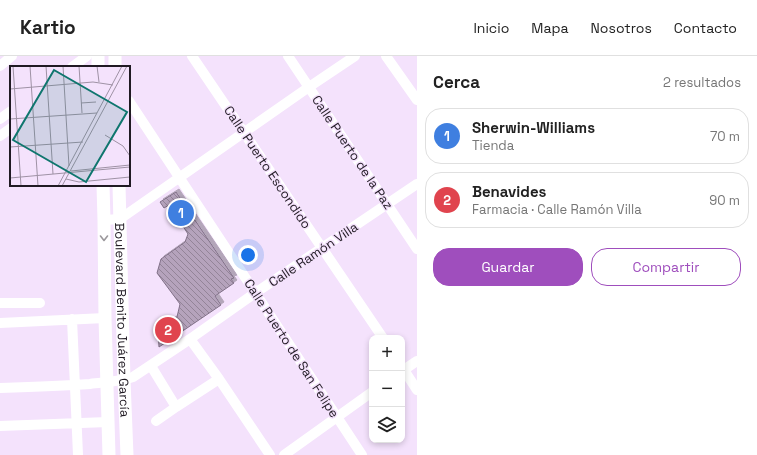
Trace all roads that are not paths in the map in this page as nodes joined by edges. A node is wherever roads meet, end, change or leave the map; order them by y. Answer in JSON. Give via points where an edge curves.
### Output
{"nodes":[{"id":1,"x":12,"y":56,"type":"edge"},
{"id":2,"x":87,"y":56,"type":"edge"},
{"id":3,"x":111,"y":56,"type":"edge"},
{"id":4,"x":192,"y":56,"type":"edge"},
{"id":5,"x":288,"y":56,"type":"edge"},
{"id":6,"x":355,"y":56,"type":"edge"},
{"id":7,"x":386,"y":56,"type":"edge"},
{"id":8,"x":98,"y":64,"type":"edge"},
{"id":9,"x":0,"y":66,"type":"edge"},
{"id":10,"x":73,"y":66,"type":"edge"},
{"id":11,"x":309,"y":87,"type":"junction"},
{"id":12,"x":417,"y":100,"type":"edge"},
{"id":13,"x":130,"y":103,"type":"edge"},
{"id":14,"x":10,"y":112,"type":"edge"},
{"id":15,"x":0,"y":119,"type":"edge"},
{"id":16,"x":10,"y":129,"type":"edge"},
{"id":17,"x":245,"y":132,"type":"junction"},
{"id":18,"x":0,"y":136,"type":"edge"},
{"id":19,"x":179,"y":177,"type":"junction"},
{"id":20,"x":417,"y":184,"type":"edge"},
{"id":21,"x":102,"y":186,"type":"edge"},
{"id":22,"x":119,"y":186,"type":"edge"},
{"id":23,"x":387,"y":204,"type":"junction"},
{"id":24,"x":120,"y":219,"type":"junction"},
{"id":25,"x":104,"y":220,"type":"junction"},
{"id":26,"x":322,"y":248,"type":"junction"},
{"id":27,"x":417,"y":249,"type":"edge"},
{"id":28,"x":255,"y":293,"type":"junction"},
{"id":29,"x":0,"y":303,"type":"edge"},
{"id":30,"x":40,"y":304,"type":"dead end"},
{"id":31,"x":104,"y":318,"type":"junction"},
{"id":32,"x":72,"y":319,"type":"junction"},
{"id":33,"x":0,"y":323,"type":"edge"},
{"id":34,"x":381,"y":335,"type":"edge"},
{"id":35,"x":190,"y":339,"type":"junction"},
{"id":36,"x":417,"y":361,"type":"edge"},
{"id":37,"x":151,"y":366,"type":"junction"},
{"id":38,"x":405,"y":369,"type":"edge"},
{"id":39,"x":404,"y":371,"type":"edge"},
{"id":40,"x":219,"y":379,"type":"junction"},
{"id":41,"x":124,"y":380,"type":"junction"},
{"id":42,"x":107,"y":382,"type":"junction"},
{"id":43,"x":75,"y":385,"type":"junction"},
{"id":44,"x":0,"y":388,"type":"edge"},
{"id":45,"x":417,"y":390,"type":"edge"},
{"id":46,"x":369,"y":394,"type":"edge"},
{"id":47,"x":176,"y":407,"type":"junction"},
{"id":48,"x":337,"y":417,"type":"junction"},
{"id":49,"x":156,"y":421,"type":"dead end"},
{"id":50,"x":108,"y":422,"type":"junction"},
{"id":51,"x":76,"y":423,"type":"junction"},
{"id":52,"x":0,"y":426,"type":"edge"},
{"id":53,"x":78,"y":455,"type":"edge"},
{"id":54,"x":109,"y":455,"type":"edge"},
{"id":55,"x":127,"y":455,"type":"edge"},
{"id":56,"x":270,"y":455,"type":"edge"},
{"id":57,"x":284,"y":455,"type":"edge"},
{"id":58,"x":362,"y":455,"type":"edge"}],
"edges":[{"from":1,"to":9,"type":"street"},
{"from":2,"to":10,"type":"street"},
{"from":3,"to":8,"type":"street"},
{"from":4,"to":17,"type":"street","name":"Calle Puerto Escondido"},
{"from":5,"to":11,"type":"street","name":"Calle Puerto de la Paz"},
{"from":6,"to":11,"type":"street"},
{"from":7,"to":12,"type":"street"},
{"from":11,"to":17,"type":"street"},
{"from":11,"to":23,"type":"street","name":"Calle Puerto de la Paz"},
{"from":13,"to":19,"type":"street","name":"Calle Puerto de San Felipe"},
{"from":14,"to":15,"type":"street"},
{"from":16,"to":18,"type":"street"},
{"from":17,"to":19,"type":"street"},
{"from":17,"to":26,"type":"street","name":"Calle Puerto Escondido"},
{"from":19,"to":24,"type":"street"},
{"from":19,"to":28,"type":"street","name":"Calle Puerto de San Felipe"},
{"from":20,"to":23,"type":"street","name":"Calle Ramón Villa"},
{"from":21,"to":25,"type":"main road","name":"Boulevard Benito Juárez García"},
{"from":22,"to":24,"type":"main road","name":"Boulevard Benito Juárez García"},
{"from":23,"to":26,"type":"street","name":"Calle Ramón Villa"},
{"from":23,"to":27,"type":"street","name":"Calle Puerto de la Paz"},
{"from":24,"to":25,"type":"street"},
{"from":24,"to":41,"type":"main road","name":"Boulevard Benito Juárez García"},
{"from":25,"to":31,"type":"main road","name":"Boulevard Benito Juárez García","one_way":true},
{"from":26,"to":28,"type":"street","name":"Calle Ramón Villa"},
{"from":26,"to":34,"type":"street","name":"Calle Puerto Escondido"},
{"from":28,"to":35,"type":"street","name":"Calle Ramón Villa"},
{"from":28,"to":48,"type":"street","name":"Calle Puerto de San Felipe"},
{"from":29,"to":30,"type":"street"},
{"from":31,"to":32,"type":"street"},
{"from":31,"to":42,"type":"main road","name":"Boulevard Benito Juárez García"},
{"from":32,"to":33,"type":"street"},
{"from":32,"to":43,"type":"street"},
{"from":35,"to":37,"type":"street","name":"Calle Ramón Villa"},
{"from":35,"to":40,"type":"street"},
{"from":36,"to":38,"type":"street"},
{"from":37,"to":41,"type":"street","name":"Calle Ramón Villa"},
{"from":37,"to":47,"type":"street"},
{"from":39,"to":45,"type":"street"},
{"from":40,"to":47,"type":"street"},
{"from":40,"to":56,"type":"street"},
{"from":41,"to":42,"type":"street","name":"Calle Ramón Villa"},
{"from":41,"to":55,"type":"main road","name":"Boulevard Benito Juárez García"},
{"from":42,"to":43,"type":"street","name":"Calle Ramón Villa"},
{"from":42,"to":50,"type":"main road","name":"Boulevard Benito Juárez García"},
{"from":43,"to":44,"type":"street","name":"Calle Ramón Villa"},
{"from":43,"to":51,"type":"street"},
{"from":46,"to":48,"type":"street"},
{"from":47,"to":49,"type":"street"},
{"from":48,"to":57,"type":"street"},
{"from":48,"to":58,"type":"street","name":"Calle Puerto de San Felipe"},
{"from":50,"to":51,"type":"street"},
{"from":50,"to":54,"type":"main road","name":"Boulevard Benito Juárez García"},
{"from":51,"to":52,"type":"street"},
{"from":51,"to":53,"type":"street"}]}
